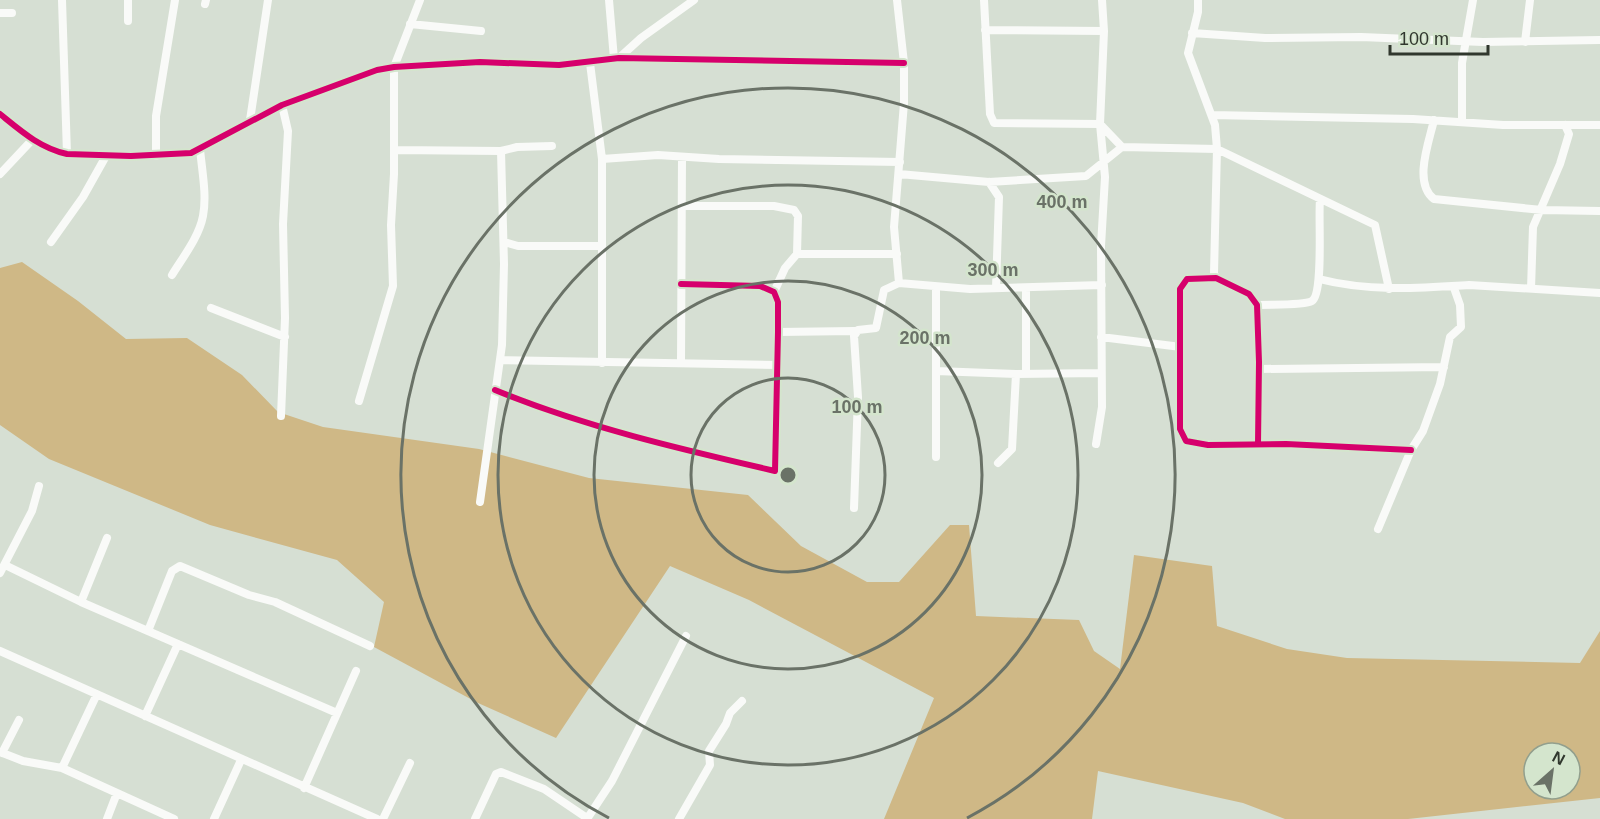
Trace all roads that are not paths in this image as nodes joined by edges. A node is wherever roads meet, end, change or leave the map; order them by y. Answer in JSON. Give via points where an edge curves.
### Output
{"nodes":[{"id":1,"x":62,"y":0,"type":"edge"},
{"id":2,"x":128,"y":0,"type":"edge"},
{"id":3,"x":175,"y":0,"type":"edge"},
{"id":4,"x":268,"y":0,"type":"edge"},
{"id":5,"x":420,"y":0,"type":"edge"},
{"id":6,"x":609,"y":0,"type":"edge"},
{"id":7,"x":694,"y":0,"type":"edge"},
{"id":8,"x":897,"y":0,"type":"edge"},
{"id":9,"x":984,"y":0,"type":"edge"},
{"id":10,"x":1102,"y":0,"type":"edge"},
{"id":11,"x":1198,"y":0,"type":"edge"},
{"id":12,"x":1473,"y":0,"type":"edge"},
{"id":13,"x":1530,"y":0,"type":"edge"},
{"id":14,"x":0,"y":13,"type":"edge"},
{"id":15,"x":12,"y":13,"type":"dead end"},
{"id":16,"x":128,"y":21,"type":"dead end"},
{"id":17,"x":410,"y":24,"type":"junction"},
{"id":18,"x":985,"y":30,"type":"junction"},
{"id":19,"x":481,"y":31,"type":"dead end"},
{"id":20,"x":1104,"y":31,"type":"junction"},
{"id":21,"x":1192,"y":33,"type":"junction"},
{"id":22,"x":1600,"y":40,"type":"edge"},
{"id":23,"x":1464,"y":41,"type":"junction"},
{"id":24,"x":1525,"y":42,"type":"junction"},
{"id":25,"x":616,"y":59,"type":"junction"},
{"id":26,"x":590,"y":63,"type":"junction"},
{"id":27,"x":904,"y":63,"type":"junction"},
{"id":28,"x":394,"y":67,"type":"junction"},
{"id":29,"x":282,"y":105,"type":"junction"},
{"id":30,"x":0,"y":114,"type":"edge"},
{"id":31,"x":1212,"y":115,"type":"junction"},
{"id":32,"x":250,"y":120,"type":"junction"},
{"id":33,"x":1434,"y":120,"type":"junction"},
{"id":34,"x":1462,"y":121,"type":"junction"},
{"id":35,"x":1100,"y":124,"type":"junction"},
{"id":36,"x":1600,"y":124,"type":"edge"},
{"id":37,"x":1564,"y":125,"type":"junction"},
{"id":38,"x":32,"y":140,"type":"junction"},
{"id":39,"x":552,"y":146,"type":"dead end"},
{"id":40,"x":1122,"y":147,"type":"junction"},
{"id":41,"x":200,"y":149,"type":"junction"},
{"id":42,"x":1217,"y":149,"type":"junction"},
{"id":43,"x":394,"y":150,"type":"junction"},
{"id":44,"x":501,"y":152,"type":"junction"},
{"id":45,"x":67,"y":154,"type":"junction"},
{"id":46,"x":106,"y":156,"type":"junction"},
{"id":47,"x":156,"y":156,"type":"junction"},
{"id":48,"x":682,"y":157,"type":"junction"},
{"id":49,"x":602,"y":159,"type":"junction"},
{"id":50,"x":900,"y":162,"type":"junction"},
{"id":51,"x":1102,"y":165,"type":"junction"},
{"id":52,"x":0,"y":174,"type":"edge"},
{"id":53,"x":899,"y":174,"type":"junction"},
{"id":54,"x":1007,"y":181,"type":"junction"},
{"id":55,"x":989,"y":182,"type":"junction"},
{"id":56,"x":999,"y":197,"type":"junction"},
{"id":57,"x":1320,"y":200,"type":"junction"},
{"id":58,"x":684,"y":206,"type":"junction"},
{"id":59,"x":1542,"y":210,"type":"junction"},
{"id":60,"x":1600,"y":211,"type":"edge"},
{"id":61,"x":51,"y":242,"type":"dead end"},
{"id":62,"x":504,"y":242,"type":"junction"},
{"id":63,"x":601,"y":246,"type":"junction"},
{"id":64,"x":797,"y":254,"type":"junction"},
{"id":65,"x":897,"y":254,"type":"junction"},
{"id":66,"x":172,"y":275,"type":"dead end"},
{"id":67,"x":1216,"y":278,"type":"junction"},
{"id":68,"x":1319,"y":279,"type":"junction"},
{"id":69,"x":899,"y":283,"type":"junction"},
{"id":70,"x":681,"y":284,"type":"junction"},
{"id":71,"x":1102,"y":285,"type":"junction"},
{"id":72,"x":936,"y":288,"type":"junction"},
{"id":73,"x":996,"y":288,"type":"junction"},
{"id":74,"x":1455,"y":288,"type":"junction"},
{"id":75,"x":1389,"y":289,"type":"junction"},
{"id":76,"x":1531,"y":289,"type":"junction"},
{"id":77,"x":1026,"y":290,"type":"junction"},
{"id":78,"x":774,"y":291,"type":"junction"},
{"id":79,"x":1600,"y":293,"type":"edge"},
{"id":80,"x":1257,"y":305,"type":"junction"},
{"id":81,"x":212,"y":308,"type":"dead end"},
{"id":82,"x":855,"y":331,"type":"junction"},
{"id":83,"x":778,"y":332,"type":"junction"},
{"id":84,"x":285,"y":337,"type":"junction"},
{"id":85,"x":1101,"y":337,"type":"junction"},
{"id":86,"x":1180,"y":347,"type":"junction"},
{"id":87,"x":500,"y":360,"type":"junction"},
{"id":88,"x":602,"y":363,"type":"junction"},
{"id":89,"x":681,"y":363,"type":"junction"},
{"id":90,"x":777,"y":365,"type":"junction"},
{"id":91,"x":1443,"y":367,"type":"junction"},
{"id":92,"x":1259,"y":369,"type":"junction"},
{"id":93,"x":936,"y":371,"type":"junction"},
{"id":94,"x":1100,"y":373,"type":"junction"},
{"id":95,"x":1016,"y":374,"type":"junction"},
{"id":96,"x":1026,"y":374,"type":"junction"},
{"id":97,"x":495,"y":390,"type":"junction"},
{"id":98,"x":359,"y":401,"type":"dead end"},
{"id":99,"x":281,"y":416,"type":"dead end"},
{"id":100,"x":1096,"y":444,"type":"dead end"},
{"id":101,"x":1258,"y":444,"type":"junction"},
{"id":102,"x":1411,"y":450,"type":"junction"},
{"id":103,"x":936,"y":457,"type":"dead end"},
{"id":104,"x":998,"y":463,"type":"dead end"},
{"id":105,"x":39,"y":486,"type":"dead end"},
{"id":106,"x":480,"y":502,"type":"dead end"},
{"id":107,"x":854,"y":508,"type":"dead end"},
{"id":108,"x":1378,"y":530,"type":"dead end"},
{"id":109,"x":107,"y":538,"type":"dead end"},
{"id":110,"x":5,"y":565,"type":"junction"},
{"id":111,"x":0,"y":573,"type":"edge"},
{"id":112,"x":81,"y":602,"type":"junction"},
{"id":113,"x":148,"y":630,"type":"junction"},
{"id":114,"x":687,"y":636,"type":"dead end"},
{"id":115,"x":178,"y":644,"type":"junction"},
{"id":116,"x":370,"y":646,"type":"dead end"},
{"id":117,"x":0,"y":651,"type":"edge"},
{"id":118,"x":356,"y":671,"type":"dead end"},
{"id":119,"x":97,"y":694,"type":"junction"},
{"id":120,"x":742,"y":701,"type":"dead end"},
{"id":121,"x":337,"y":713,"type":"junction"},
{"id":122,"x":145,"y":716,"type":"junction"},
{"id":123,"x":19,"y":720,"type":"dead end"},
{"id":124,"x":1,"y":753,"type":"edge"},
{"id":125,"x":241,"y":760,"type":"junction"},
{"id":126,"x":410,"y":763,"type":"dead end"},
{"id":127,"x":62,"y":768,"type":"junction"},
{"id":128,"x":304,"y":788,"type":"junction"},
{"id":129,"x":117,"y":793,"type":"junction"},
{"id":130,"x":107,"y":819,"type":"edge"},
{"id":131,"x":174,"y":819,"type":"edge"},
{"id":132,"x":214,"y":819,"type":"edge"},
{"id":133,"x":377,"y":819,"type":"edge"},
{"id":134,"x":383,"y":819,"type":"edge"},
{"id":135,"x":475,"y":819,"type":"edge"},
{"id":136,"x":587,"y":819,"type":"edge"},
{"id":137,"x":679,"y":819,"type":"edge"}],
"edges":[{"from":1,"to":45,"type":"street"},
{"from":2,"to":16,"type":"street"},
{"from":3,"to":47,"type":"street","via":[[156,116]]},
{"from":4,"to":32,"type":"street"},
{"from":5,"to":17,"type":"street"},
{"from":6,"to":25,"type":"street"},
{"from":7,"to":25,"type":"street"},
{"from":8,"to":27,"type":"street"},
{"from":9,"to":18,"type":"street"},
{"from":10,"to":20,"type":"street"},
{"from":11,"to":21,"type":"street"},
{"from":12,"to":23,"type":"street"},
{"from":13,"to":24,"type":"street"},
{"from":14,"to":15,"type":"street"},
{"from":17,"to":19,"type":"street"},
{"from":17,"to":28,"type":"street"},
{"from":18,"to":20,"type":"street"},
{"from":18,"to":35,"type":"street","via":[[990,114],[994,123]]},
{"from":20,"to":35,"type":"street"},
{"from":21,"to":23,"type":"street"},
{"from":21,"to":31,"type":"street","via":[[1188,60]]},
{"from":22,"to":24,"type":"street"},
{"from":23,"to":24,"type":"street"},
{"from":23,"to":34,"type":"street"},
{"from":25,"to":26,"type":"street"},
{"from":25,"to":27,"type":"street"},
{"from":26,"to":28,"type":"street","via":[[480,62]]},
{"from":26,"to":49,"type":"street"},
{"from":27,"to":50,"type":"street"},
{"from":28,"to":29,"type":"street"},
{"from":28,"to":43,"type":"street"},
{"from":29,"to":32,"type":"street"},
{"from":29,"to":84,"type":"street","via":[[288,131],[283,224]]},
{"from":30,"to":38,"type":"street"},
{"from":31,"to":33,"type":"street"},
{"from":31,"to":42,"type":"street"},
{"from":32,"to":41,"type":"street"},
{"from":33,"to":34,"type":"street"},
{"from":33,"to":59,"type":"street","via":[[1424,167],[1428,195],[1440,200]]},
{"from":34,"to":37,"type":"street"},
{"from":35,"to":40,"type":"street"},
{"from":35,"to":51,"type":"street"},
{"from":36,"to":37,"type":"street"},
{"from":37,"to":59,"type":"street","via":[[1569,134]]},
{"from":38,"to":45,"type":"street"},
{"from":38,"to":52,"type":"street"},
{"from":39,"to":44,"type":"street","via":[[517,147]]},
{"from":40,"to":42,"type":"street"},
{"from":40,"to":51,"type":"street"},
{"from":41,"to":47,"type":"street"},
{"from":41,"to":66,"type":"street","via":[[203,216]]},
{"from":42,"to":57,"type":"street"},
{"from":42,"to":67,"type":"street"},
{"from":43,"to":44,"type":"street"},
{"from":43,"to":98,"type":"street","via":[[393,286]]},
{"from":44,"to":62,"type":"street"},
{"from":45,"to":46,"type":"street"},
{"from":46,"to":47,"type":"street"},
{"from":46,"to":61,"type":"street"},
{"from":48,"to":49,"type":"street"},
{"from":48,"to":50,"type":"street"},
{"from":48,"to":58,"type":"street"},
{"from":49,"to":63,"type":"street"},
{"from":50,"to":53,"type":"street"},
{"from":51,"to":54,"type":"street","via":[[1086,176]]},
{"from":51,"to":71,"type":"street"},
{"from":53,"to":55,"type":"street"},
{"from":53,"to":65,"type":"street","via":[[894,227]]},
{"from":54,"to":55,"type":"street"},
{"from":54,"to":56,"type":"street"},
{"from":55,"to":56,"type":"street"},
{"from":56,"to":73,"type":"street"},
{"from":57,"to":68,"type":"street"},
{"from":57,"to":75,"type":"street","via":[[1375,225]]},
{"from":58,"to":64,"type":"street","via":[[794,210],[798,216]]},
{"from":58,"to":70,"type":"street"},
{"from":59,"to":60,"type":"street"},
{"from":59,"to":76,"type":"street","via":[[1533,226]]},
{"from":62,"to":63,"type":"street","via":[[518,246]]},
{"from":62,"to":87,"type":"street"},
{"from":63,"to":88,"type":"street"},
{"from":64,"to":65,"type":"street"},
{"from":64,"to":78,"type":"street"},
{"from":65,"to":69,"type":"street"},
{"from":67,"to":80,"type":"street","via":[[1249,294]]},
{"from":67,"to":86,"type":"street","via":[[1187,279],[1182,283]]},
{"from":68,"to":75,"type":"street"},
{"from":68,"to":80,"type":"street","via":[[1312,301]]},
{"from":69,"to":72,"type":"street"},
{"from":69,"to":82,"type":"street","via":[[884,290],[876,328]]},
{"from":70,"to":78,"type":"street","via":[[760,286]]},
{"from":70,"to":89,"type":"street"},
{"from":71,"to":77,"type":"street"},
{"from":71,"to":85,"type":"street"},
{"from":72,"to":73,"type":"street"},
{"from":72,"to":93,"type":"street"},
{"from":73,"to":77,"type":"street"},
{"from":74,"to":75,"type":"street"},
{"from":74,"to":76,"type":"street","via":[[1469,285]]},
{"from":74,"to":91,"type":"street","via":[[1462,323],[1450,337]]},
{"from":76,"to":79,"type":"street"},
{"from":77,"to":96,"type":"street"},
{"from":78,"to":83,"type":"street"},
{"from":80,"to":92,"type":"street"},
{"from":81,"to":84,"type":"street"},
{"from":82,"to":83,"type":"street"},
{"from":82,"to":107,"type":"street","via":[[858,397]]},
{"from":83,"to":90,"type":"street"},
{"from":84,"to":99,"type":"street"},
{"from":85,"to":86,"type":"street"},
{"from":85,"to":94,"type":"street"},
{"from":86,"to":101,"type":"street","via":[[1183,438],[1208,445]]},
{"from":87,"to":88,"type":"street"},
{"from":87,"to":97,"type":"street"},
{"from":88,"to":89,"type":"street"},
{"from":89,"to":90,"type":"street"},
{"from":90,"to":97,"type":"street","via":[[775,471],[651,442]]},
{"from":91,"to":92,"type":"street"},
{"from":91,"to":102,"type":"street","via":[[1423,431]]},
{"from":92,"to":101,"type":"street"},
{"from":93,"to":95,"type":"street"},
{"from":93,"to":103,"type":"street"},
{"from":94,"to":96,"type":"street"},
{"from":94,"to":100,"type":"street","via":[[1102,407]]},
{"from":95,"to":96,"type":"street"},
{"from":95,"to":104,"type":"street","via":[[1012,449]]},
{"from":97,"to":106,"type":"street"},
{"from":101,"to":102,"type":"street"},
{"from":102,"to":108,"type":"street"},
{"from":105,"to":110,"type":"street","via":[[32,511]]},
{"from":109,"to":112,"type":"street"},
{"from":110,"to":111,"type":"street"},
{"from":110,"to":112,"type":"street"},
{"from":112,"to":113,"type":"street"},
{"from":113,"to":115,"type":"street"},
{"from":113,"to":116,"type":"street","via":[[172,571],[180,566],[275,602]]},
{"from":114,"to":136,"type":"street","via":[[612,781]]},
{"from":115,"to":121,"type":"street"},
{"from":115,"to":122,"type":"street"},
{"from":117,"to":119,"type":"street"},
{"from":118,"to":121,"type":"street"},
{"from":119,"to":122,"type":"street"},
{"from":119,"to":127,"type":"street"},
{"from":120,"to":137,"type":"street","via":[[732,709],[709,751],[710,765]]},
{"from":121,"to":128,"type":"street"},
{"from":122,"to":125,"type":"street"},
{"from":123,"to":124,"type":"street"},
{"from":124,"to":127,"type":"street"},
{"from":125,"to":128,"type":"street"},
{"from":125,"to":132,"type":"street"},
{"from":126,"to":134,"type":"street"},
{"from":127,"to":129,"type":"street"},
{"from":128,"to":133,"type":"street"},
{"from":129,"to":130,"type":"street"},
{"from":129,"to":131,"type":"street"},
{"from":135,"to":136,"type":"street","via":[[496,774],[501,772],[544,789]]}]}
